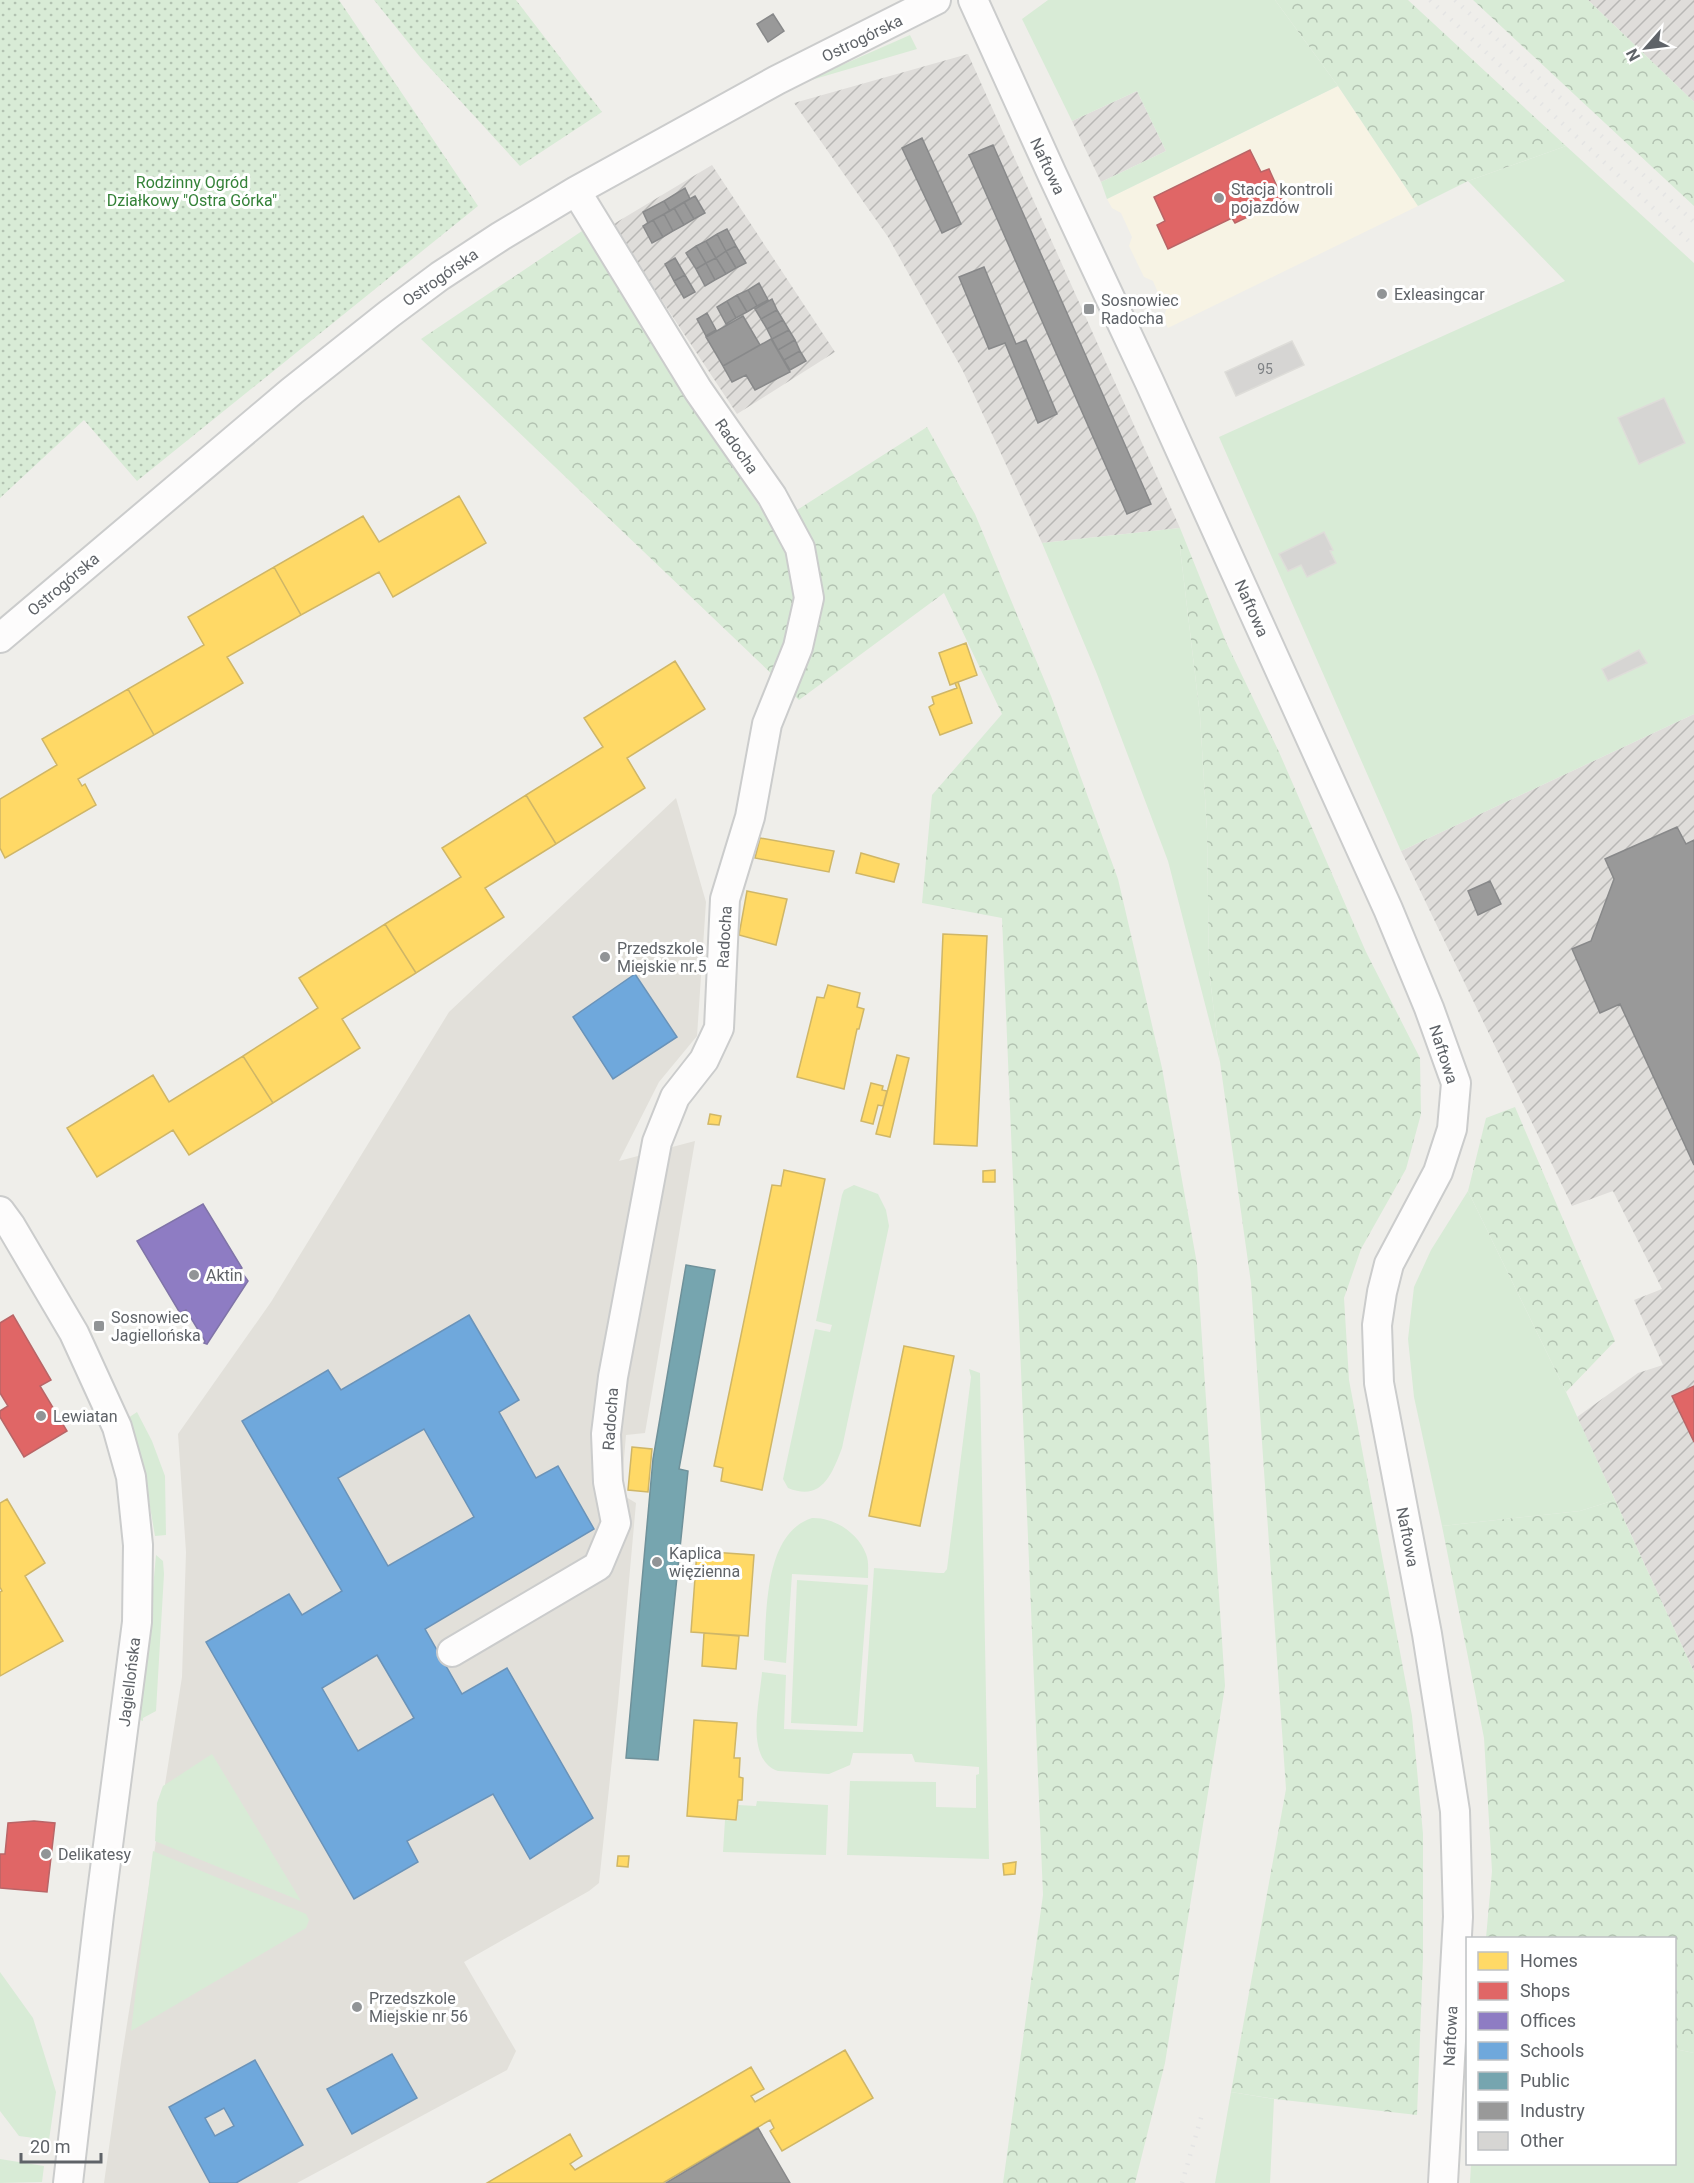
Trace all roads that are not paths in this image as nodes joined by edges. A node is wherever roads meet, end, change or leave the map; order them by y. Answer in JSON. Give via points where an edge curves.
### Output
{"nodes":[{"id":1,"x":936,"y":0,"type":"edge"},
{"id":2,"x":973,"y":0,"type":"edge"},
{"id":3,"x":576,"y":191,"type":"junction"},
{"id":4,"x":0,"y":638,"type":"edge"},
{"id":5,"x":0,"y":1211,"type":"edge"},
{"id":6,"x":452,"y":1652,"type":"dead end"},
{"id":7,"x":68,"y":2183,"type":"edge"},
{"id":8,"x":1443,"y":2183,"type":"edge"}],
"edges":[{"from":1,"to":3,"type":"street","name":"Ostrogórska","via":[[777,80]]},
{"from":2,"to":8,"type":"street","name":"Naftowa","via":[[1378,888],[1456,1083],[1452,1129],[1438,1172],[1389,1264],[1377,1325],[1379,1383],[1427,1635],[1455,1811],[1458,1917]]},
{"from":3,"to":4,"type":"street","name":"Ostrogórska","via":[[484,246],[389,314],[239,435]]},
{"from":3,"to":6,"type":"street","name":"Radocha","via":[[698,390],[772,496],[800,548],[809,598],[798,648],[766,724],[750,817],[725,899],[719,1029],[704,1060],[675,1097],[657,1142],[608,1423],[608,1482],[616,1523],[598,1566]]},
{"from":5,"to":7,"type":"street","name":"Jagiellońska","via":[[74,1333],[117,1427],[131,1477],[138,1545],[137,1622]]}]}
